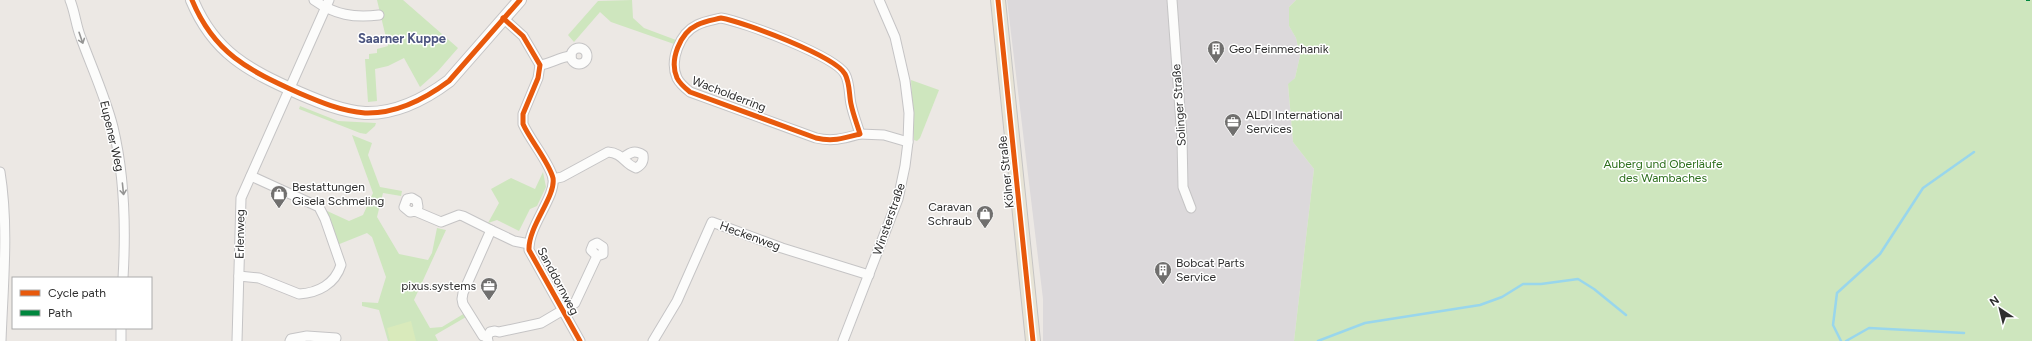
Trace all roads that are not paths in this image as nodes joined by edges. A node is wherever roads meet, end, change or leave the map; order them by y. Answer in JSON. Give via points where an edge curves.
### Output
{"nodes":[{"id":1,"x":70,"y":0,"type":"edge"},
{"id":2,"x":192,"y":0,"type":"edge"},
{"id":3,"x":314,"y":0,"type":"edge"},
{"id":4,"x":520,"y":0,"type":"edge"},
{"id":5,"x":879,"y":0,"type":"edge"},
{"id":6,"x":998,"y":0,"type":"edge"},
{"id":7,"x":1172,"y":0,"type":"edge"},
{"id":8,"x":327,"y":4,"type":"edge"},
{"id":9,"x":379,"y":14,"type":"dead end"},
{"id":10,"x":503,"y":18,"type":"junction"},
{"id":11,"x":571,"y":56,"type":"dead end"},
{"id":12,"x":540,"y":65,"type":"junction"},
{"id":13,"x":290,"y":89,"type":"junction"},
{"id":14,"x":860,"y":134,"type":"junction"},
{"id":15,"x":908,"y":142,"type":"junction"},
{"id":16,"x":624,"y":157,"type":"dead end"},
{"id":17,"x":0,"y":172,"type":"edge"},
{"id":18,"x":251,"y":176,"type":"junction"},
{"id":19,"x":553,"y":178,"type":"junction"},
{"id":20,"x":1191,"y":208,"type":"dead end"},
{"id":21,"x":415,"y":212,"type":"dead end"},
{"id":22,"x":491,"y":230,"type":"junction"},
{"id":23,"x":529,"y":244,"type":"junction"},
{"id":24,"x":5,"y":250,"type":"edge"},
{"id":25,"x":597,"y":256,"type":"dead end"},
{"id":26,"x":869,"y":275,"type":"junction"},
{"id":27,"x":239,"y":276,"type":"junction"},
{"id":28,"x":123,"y":277,"type":"edge"},
{"id":29,"x":562,"y":311,"type":"junction"},
{"id":30,"x":121,"y":329,"type":"edge"},
{"id":31,"x":500,"y":337,"type":"edge"},
{"id":32,"x":487,"y":339,"type":"edge"},
{"id":33,"x":1,"y":341,"type":"edge"},
{"id":34,"x":121,"y":341,"type":"edge"},
{"id":35,"x":237,"y":341,"type":"edge"},
{"id":36,"x":290,"y":341,"type":"edge"},
{"id":37,"x":335,"y":341,"type":"edge"},
{"id":38,"x":580,"y":341,"type":"edge"},
{"id":39,"x":653,"y":341,"type":"edge"},
{"id":40,"x":843,"y":341,"type":"edge"},
{"id":41,"x":1033,"y":341,"type":"edge"}],
"edges":[{"from":1,"to":28,"type":"street","name":"Eupener Weg","one_way":true,"via":[[112,126],[120,164],[124,200]]},
{"from":2,"to":13,"type":"street","via":[[206,28],[226,52],[257,74]]},
{"from":3,"to":8,"type":"street"},
{"from":4,"to":10,"type":"street"},
{"from":5,"to":15,"type":"street","name":"Winsterstraße","via":[[895,37],[905,81],[909,113]]},
{"from":6,"to":41,"type":"main road","name":"Kölner Straße"},
{"from":7,"to":20,"type":"street","name":"Solinger Straße","via":[[1184,187]]},
{"from":8,"to":9,"type":"street","via":[[344,15],[361,17]]},
{"from":8,"to":13,"type":"street","name":"Erlenweg"},
{"from":10,"to":12,"type":"street","via":[[524,36]]},
{"from":10,"to":13,"type":"street","via":[[449,80],[418,101],[396,109],[365,113],[340,109]]},
{"from":11,"to":12,"type":"street"},
{"from":12,"to":19,"type":"street","via":[[538,78],[523,114],[523,124]]},
{"from":13,"to":18,"type":"street","name":"Erlenweg"},
{"from":14,"to":14,"type":"street","name":"Wacholderring","via":[[847,78],[834,63],[790,42],[733,20],[721,18],[696,25],[680,43],[674,70],[677,79],[690,92],[828,141]]},
{"from":14,"to":15,"type":"street","name":"Wacholderring","via":[[884,135]]},
{"from":15,"to":26,"type":"street","name":"Winsterstraße","via":[[898,198]]},
{"from":16,"to":19,"type":"street","via":[[612,152],[602,154],[562,177]]},
{"from":17,"to":24,"type":"street"},
{"from":18,"to":27,"type":"street","name":"Erlenweg","via":[[240,205]]},
{"from":18,"to":27,"type":"street","via":[[319,208],[341,265],[330,284],[306,294],[299,294],[259,278]]},
{"from":19,"to":23,"type":"street","name":"Sanddornweg","via":[[551,190],[530,235]]},
{"from":21,"to":22,"type":"street","via":[[441,222],[459,215]]},
{"from":22,"to":23,"type":"street","via":[[514,241]]},
{"from":22,"to":32,"type":"street","via":[[462,299]]},
{"from":23,"to":29,"type":"street","name":"Sanddornweg","via":[[531,256]]},
{"from":24,"to":33,"type":"street"},
{"from":25,"to":29,"type":"street","name":"Sanddornweg","via":[[578,300]]},
{"from":26,"to":39,"type":"street","name":"Heckenweg","via":[[782,248],[712,222],[677,301]]},
{"from":26,"to":40,"type":"street","name":"Winsterstraße"},
{"from":27,"to":35,"type":"street","name":"Erlenweg"},
{"from":29,"to":31,"type":"street","via":[[535,326]]},
{"from":29,"to":38,"type":"street","name":"Sanddornweg"},
{"from":30,"to":34,"type":"street"},
{"from":31,"to":32,"type":"street","via":[[495,331],[490,332]]},
{"from":36,"to":37,"type":"street","via":[[307,336],[336,338]]}]}
